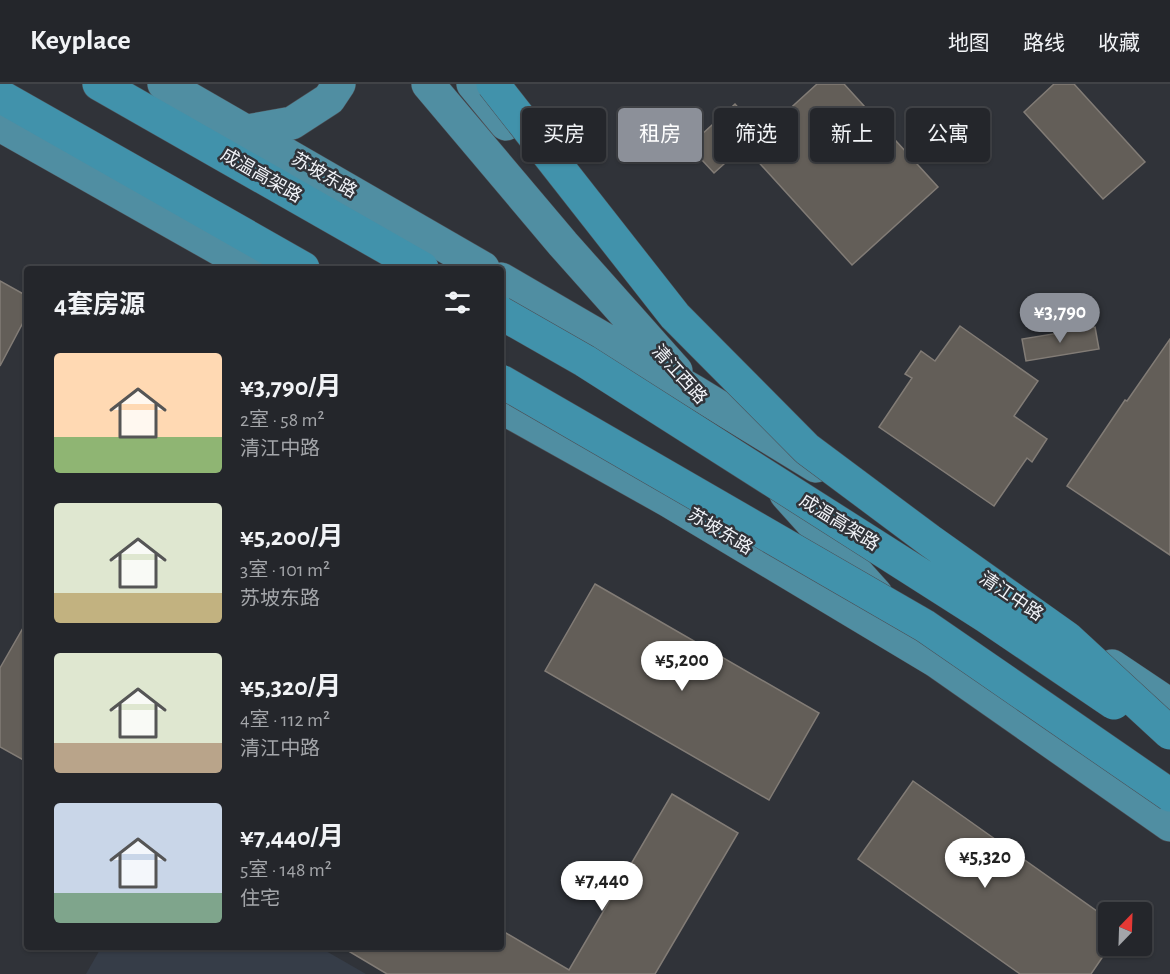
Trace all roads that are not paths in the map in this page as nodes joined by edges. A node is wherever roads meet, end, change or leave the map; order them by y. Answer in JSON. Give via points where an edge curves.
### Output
{"nodes":[{"id":1,"x":99,"y":84,"type":"edge"},
{"id":2,"x":164,"y":84,"type":"edge"},
{"id":3,"x":339,"y":84,"type":"edge"},
{"id":4,"x":428,"y":84,"type":"edge"},
{"id":5,"x":473,"y":84,"type":"edge"},
{"id":6,"x":493,"y":84,"type":"edge"},
{"id":7,"x":0,"y":96,"type":"edge"},
{"id":8,"x":0,"y":125,"type":"edge"},
{"id":9,"x":247,"y":131,"type":"junction"},
{"id":10,"x":249,"y":266,"type":"edge"},
{"id":11,"x":299,"y":266,"type":"edge"},
{"id":12,"x":418,"y":266,"type":"edge"},
{"id":13,"x":480,"y":266,"type":"edge"},
{"id":14,"x":504,"y":281,"type":"edge"},
{"id":15,"x":504,"y":315,"type":"edge"},
{"id":16,"x":504,"y":383,"type":"edge"},
{"id":17,"x":695,"y":392,"type":"junction"},
{"id":18,"x":504,"y":409,"type":"edge"},
{"id":19,"x":852,"y":488,"type":"junction"},
{"id":20,"x":936,"y":661,"type":"junction"},
{"id":21,"x":1170,"y":705,"type":"edge"},
{"id":22,"x":1170,"y":732,"type":"edge"},
{"id":23,"x":1170,"y":742,"type":"edge"},
{"id":24,"x":1170,"y":795,"type":"edge"},
{"id":25,"x":1170,"y":825,"type":"edge"}],
"edges":[{"from":1,"to":12,"type":"highway","name":"成温高架路"},
{"from":2,"to":9,"type":"main road","name":"苏坡东路"},
{"from":3,"to":9,"type":"main road","via":[[329,99],[292,123]]},
{"from":4,"to":17,"type":"main road","name":"清江西路"},
{"from":5,"to":19,"type":"main road","name":"清江西路","via":[[655,302],[717,365]]},
{"from":6,"to":22,"type":"highway","bridge":true,"via":[[675,316],[807,449],[1067,638]]},
{"from":7,"to":11,"type":"highway"},
{"from":8,"to":10,"type":"main road"},
{"from":9,"to":13,"type":"main road","name":"苏坡东路"},
{"from":14,"to":17,"type":"main road"},
{"from":15,"to":23,"type":"highway","name":"成温高架路","bridge":true,"via":[[585,361],[977,610]]},
{"from":16,"to":24,"type":"highway","bridge":true,"via":[[925,626]]},
{"from":17,"to":19,"type":"main road"},
{"from":17,"to":20,"type":"main road","name":"清江西路"},
{"from":18,"to":20,"type":"main road","name":"苏坡东路","via":[[669,501]]},
{"from":19,"to":21,"type":"main road","name":"清江中路"},
{"from":20,"to":25,"type":"main road"}]}
